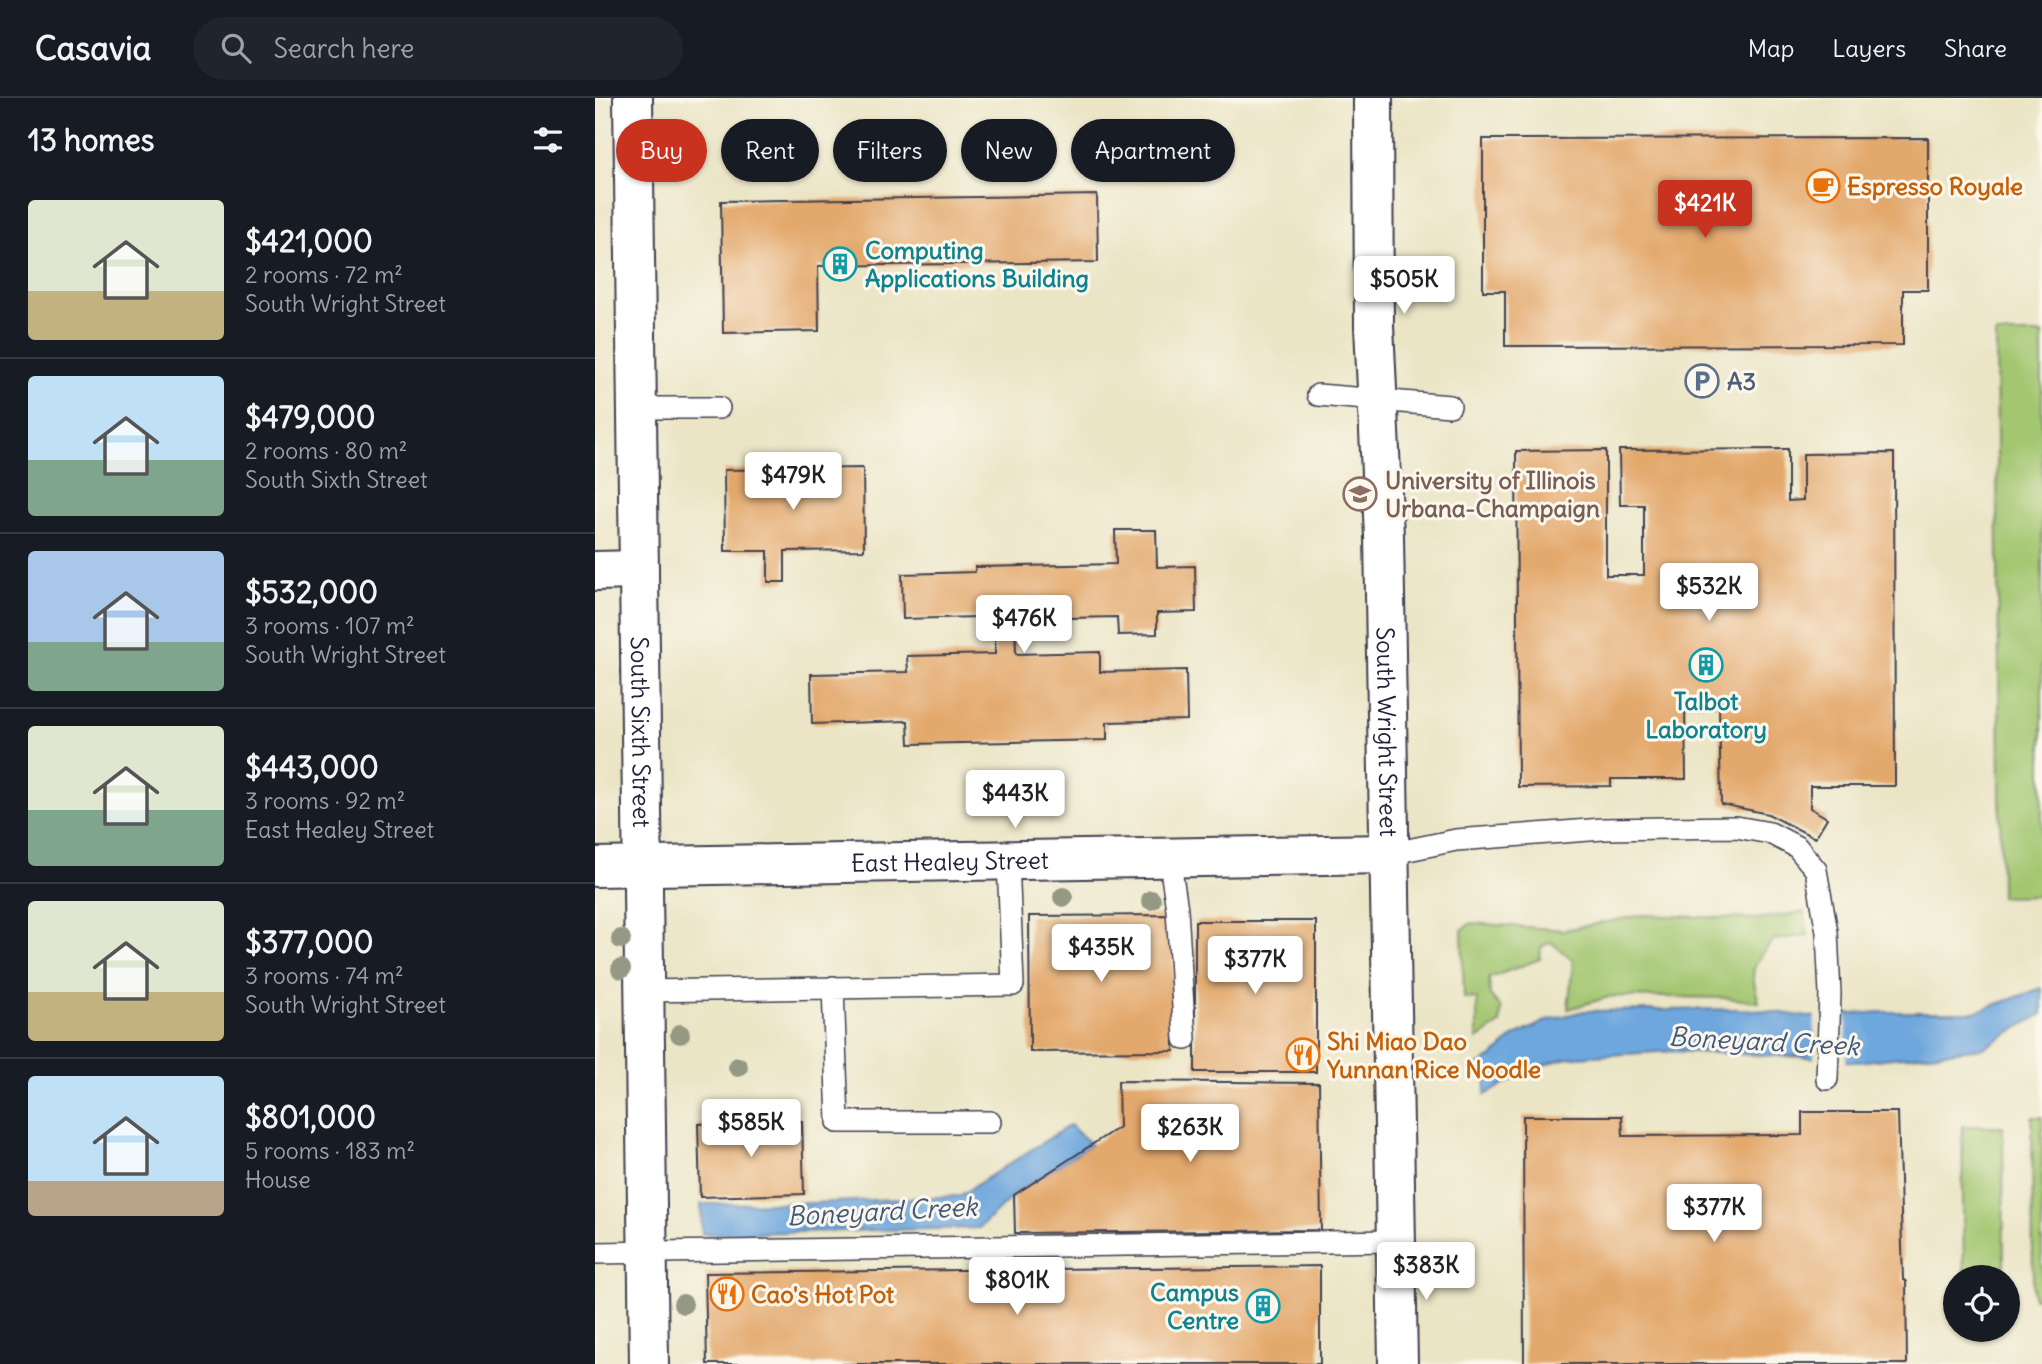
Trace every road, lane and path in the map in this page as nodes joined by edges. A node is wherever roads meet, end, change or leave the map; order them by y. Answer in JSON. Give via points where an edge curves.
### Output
{"nodes":[{"id":1,"x":633,"y":98,"type":"edge"},
{"id":2,"x":1373,"y":98,"type":"edge"},
{"id":3,"x":1318,"y":395,"type":"dead end"},
{"id":4,"x":1378,"y":400,"type":"junction"},
{"id":5,"x":1450,"y":406,"type":"dead end"},
{"id":6,"x":637,"y":408,"type":"junction"},
{"id":7,"x":719,"y":408,"type":"dead end"},
{"id":8,"x":639,"y":570,"type":"junction"},
{"id":9,"x":595,"y":572,"type":"edge"},
{"id":10,"x":1389,"y":854,"type":"junction"},
{"id":11,"x":1169,"y":856,"type":"junction"},
{"id":12,"x":1008,"y":860,"type":"junction"},
{"id":13,"x":643,"y":866,"type":"junction"},
{"id":14,"x":595,"y":867,"type":"edge"},
{"id":15,"x":832,"y":987,"type":"junction"},
{"id":16,"x":645,"y":990,"type":"junction"},
{"id":17,"x":1185,"y":1039,"type":"dead end"},
{"id":18,"x":1827,"y":1074,"type":"dead end"},
{"id":19,"x":990,"y":1122,"type":"dead end"},
{"id":20,"x":1394,"y":1241,"type":"junction"},
{"id":21,"x":649,"y":1252,"type":"junction"},
{"id":22,"x":595,"y":1253,"type":"edge"},
{"id":23,"x":649,"y":1364,"type":"edge"},
{"id":24,"x":1398,"y":1364,"type":"edge"}],
"edges":[{"from":1,"to":6,"type":"street","name":"South Sixth Street"},
{"from":2,"to":4,"type":"street","name":"South Wright Street"},
{"from":3,"to":4,"type":"lane"},
{"from":4,"to":5,"type":"lane"},
{"from":4,"to":10,"type":"street","name":"South Wright Street"},
{"from":6,"to":7,"type":"lane"},
{"from":6,"to":8,"type":"street","name":"South Sixth Street"},
{"from":8,"to":9,"type":"street"},
{"from":8,"to":13,"type":"street","name":"South Sixth Street"},
{"from":10,"to":11,"type":"street","name":"East Healey Street"},
{"from":10,"to":18,"type":"lane","via":[[1456,840],[1603,829],[1736,827],[1770,833],[1797,847],[1816,870],[1827,932]]},
{"from":10,"to":20,"type":"street","name":"South Wright Street"},
{"from":11,"to":12,"type":"street","name":"East Healey Street"},
{"from":11,"to":17,"type":"lane"},
{"from":12,"to":13,"type":"street","name":"East Healey Street"},
{"from":12,"to":15,"type":"lane","via":[[1013,985]]},
{"from":13,"to":14,"type":"street","name":"East Healey Street"},
{"from":13,"to":16,"type":"street","name":"South Sixth Street"},
{"from":15,"to":16,"type":"lane"},
{"from":15,"to":19,"type":"lane","via":[[838,1122]]},
{"from":16,"to":21,"type":"street","name":"South Sixth Street"},
{"from":20,"to":21,"type":"lane"},
{"from":20,"to":24,"type":"street","name":"South Wright Street"},
{"from":21,"to":22,"type":"lane"},
{"from":21,"to":23,"type":"street","name":"South Sixth Street"}]}
